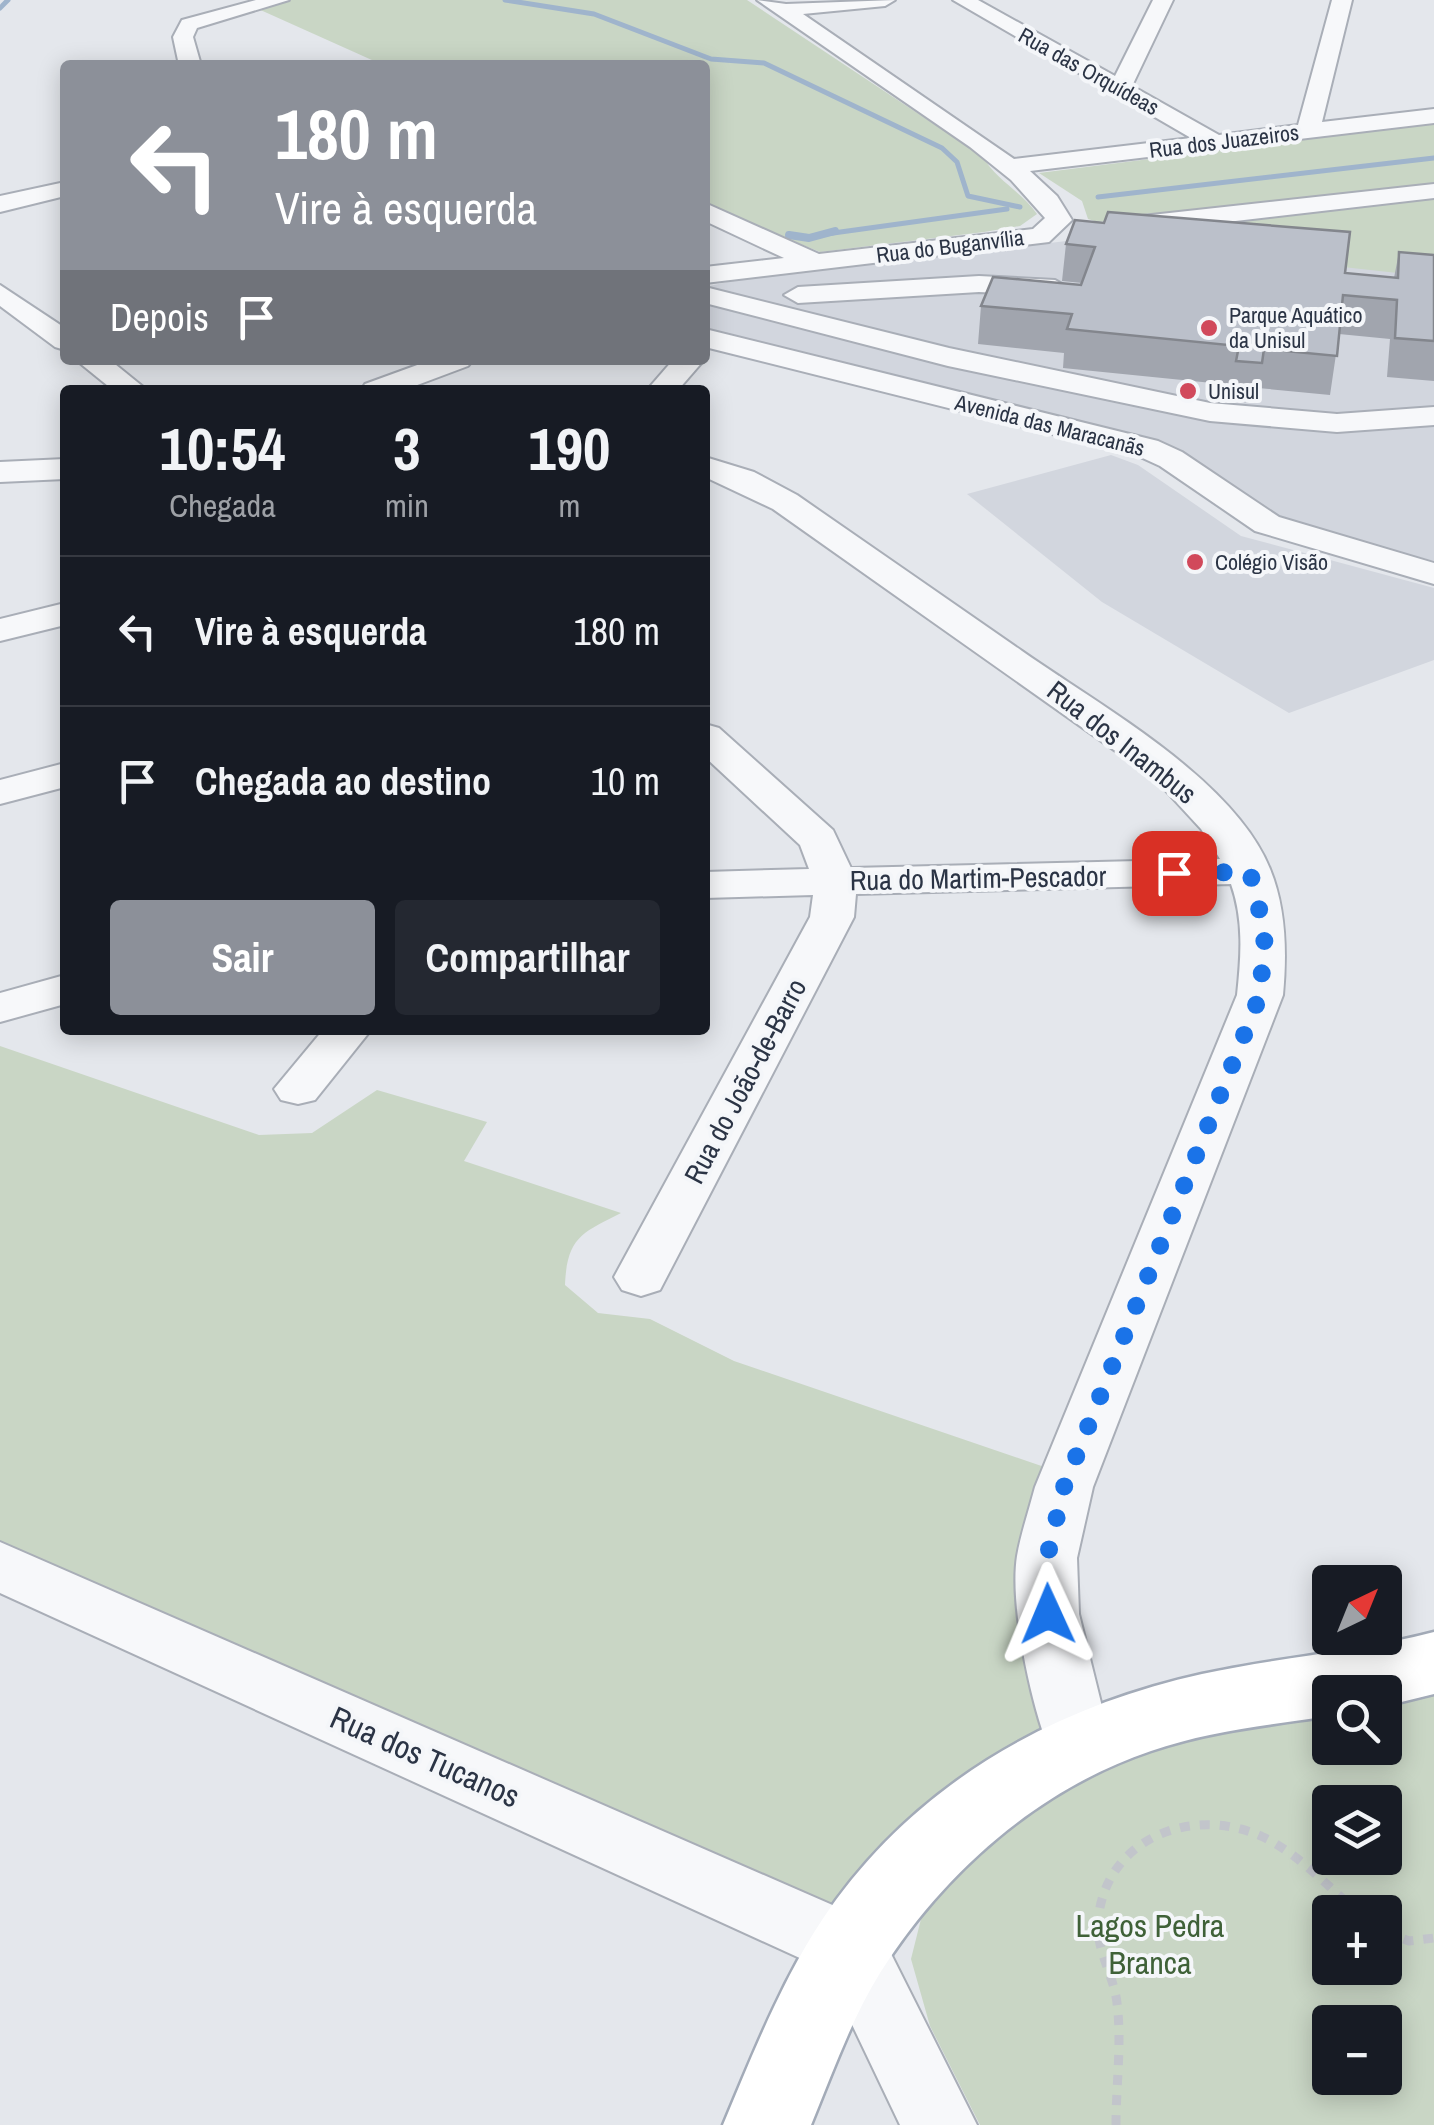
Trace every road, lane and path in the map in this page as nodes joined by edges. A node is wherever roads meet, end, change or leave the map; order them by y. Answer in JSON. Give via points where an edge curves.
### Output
{"nodes":[{"id":1,"x":280,"y":0,"type":"edge"},
{"id":2,"x":886,"y":0,"type":"edge"},
{"id":3,"x":963,"y":0,"type":"edge"},
{"id":4,"x":1163,"y":0,"type":"edge"},
{"id":5,"x":1342,"y":0,"type":"edge"},
{"id":6,"x":775,"y":5,"type":"edge"},
{"id":7,"x":189,"y":60,"type":"edge"},
{"id":8,"x":1120,"y":88,"type":"junction"},
{"id":9,"x":1434,"y":116,"type":"edge"},
{"id":10,"x":1308,"y":131,"type":"junction"},
{"id":11,"x":1215,"y":142,"type":"junction"},
{"id":12,"x":1013,"y":166,"type":"junction"},
{"id":13,"x":60,"y":179,"type":"edge"},
{"id":14,"x":60,"y":190,"type":"edge"},
{"id":15,"x":1434,"y":191,"type":"edge"},
{"id":16,"x":0,"y":194,"type":"edge"},
{"id":17,"x":0,"y":204,"type":"edge"},
{"id":18,"x":710,"y":213,"type":"edge"},
{"id":19,"x":1040,"y":236,"type":"junction"},
{"id":20,"x":815,"y":262,"type":"junction"},
{"id":21,"x":710,"y":274,"type":"edge"},
{"id":22,"x":1064,"y":289,"type":"edge"},
{"id":23,"x":0,"y":293,"type":"edge"},
{"id":24,"x":716,"y":298,"type":"edge"},
{"id":25,"x":60,"y":337,"type":"edge"},
{"id":26,"x":710,"y":347,"type":"edge"},
{"id":27,"x":98,"y":365,"type":"edge"},
{"id":28,"x":684,"y":365,"type":"edge"},
{"id":29,"x":415,"y":366,"type":"edge"},
{"id":30,"x":125,"y":385,"type":"edge"},
{"id":31,"x":384,"y":385,"type":"edge"},
{"id":32,"x":666,"y":385,"type":"edge"},
{"id":33,"x":1434,"y":416,"type":"edge"},
{"id":34,"x":60,"y":469,"type":"edge"},
{"id":35,"x":710,"y":470,"type":"edge"},
{"id":36,"x":0,"y":472,"type":"edge"},
{"id":37,"x":1434,"y":574,"type":"edge"},
{"id":38,"x":60,"y":615,"type":"edge"},
{"id":39,"x":0,"y":630,"type":"edge"},
{"id":40,"x":710,"y":741,"type":"edge"},
{"id":41,"x":60,"y":775,"type":"edge"},
{"id":42,"x":0,"y":792,"type":"edge"},
{"id":43,"x":1250,"y":872,"type":"junction"},
{"id":44,"x":834,"y":882,"type":"junction"},
{"id":45,"x":710,"y":885,"type":"edge"},
{"id":46,"x":60,"y":991,"type":"edge"},
{"id":47,"x":0,"y":1008,"type":"edge"},
{"id":48,"x":344,"y":1035,"type":"edge"},
{"id":49,"x":298,"y":1089,"type":"dead end"},
{"id":50,"x":641,"y":1277,"type":"dead end"},
{"id":51,"x":0,"y":1566,"type":"edge"},
{"id":52,"x":1434,"y":1663,"type":"edge"},
{"id":53,"x":1078,"y":1743,"type":"junction"},
{"id":54,"x":1338,"y":1895,"type":"edge"},
{"id":55,"x":1402,"y":1938,"type":"edge"},
{"id":56,"x":1434,"y":1938,"type":"edge"},
{"id":57,"x":851,"y":1948,"type":"junction"},
{"id":58,"x":766,"y":2125,"type":"edge"},
{"id":59,"x":939,"y":2125,"type":"edge"},
{"id":60,"x":1116,"y":2125,"type":"edge"}],
"edges":[{"from":1,"to":7,"type":"street","via":[[189,24],[183,36]]},
{"from":2,"to":6,"type":"street"},
{"from":3,"to":8,"type":"street","name":"Rua das Orquídeas"},
{"from":4,"to":8,"type":"street"},
{"from":5,"to":10,"type":"street"},
{"from":6,"to":12,"type":"street","name":"Rua do Buganvília"},
{"from":8,"to":11,"type":"street","name":"Rua das Orquídeas"},
{"from":9,"to":10,"type":"street","name":"Rua dos Juazeiros"},
{"from":10,"to":11,"type":"street","name":"Rua dos Juazeiros"},
{"from":11,"to":12,"type":"street","name":"Rua dos Juazeiros"},
{"from":12,"to":19,"type":"street","name":"Rua do Buganvília","via":[[1060,213],[1055,227]]},
{"from":13,"to":16,"type":"street"},
{"from":14,"to":17,"type":"street"},
{"from":15,"to":19,"type":"street"},
{"from":18,"to":20,"type":"street"},
{"from":19,"to":20,"type":"street","name":"Rua do Buganvília"},
{"from":20,"to":21,"type":"street","name":"Rua do Buganvília"},
{"from":22,"to":24,"type":"street","via":[[978,284]]},
{"from":23,"to":25,"type":"street"},
{"from":24,"to":33,"type":"street","via":[[1210,412],[1337,423]]},
{"from":26,"to":37,"type":"street","name":"Avenida das Maracanãs","via":[[1147,448],[1267,524]]},
{"from":27,"to":30,"type":"street"},
{"from":28,"to":32,"type":"street"},
{"from":29,"to":31,"type":"street"},
{"from":34,"to":36,"type":"street"},
{"from":35,"to":43,"type":"street","name":"Rua dos Inambus","via":[[785,502],[1132,742],[1219,822]]},
{"from":38,"to":39,"type":"street"},
{"from":40,"to":44,"type":"street","via":[[818,838]]},
{"from":41,"to":42,"type":"street"},
{"from":43,"to":44,"type":"street","name":"Rua do Martim-Pescador"},
{"from":43,"to":53,"type":"street","name":"Rua dos Inambus","via":[[1265,933],[1260,995],[1067,1478],[1047,1558],[1048,1614]]},
{"from":44,"to":45,"type":"street","name":"Rua do Martim-Pescador"},
{"from":44,"to":50,"type":"street","name":"Rua do João-de-Barro","via":[[832,917]]},
{"from":46,"to":47,"type":"street"},
{"from":48,"to":49,"type":"street"},
{"from":51,"to":57,"type":"street","name":"Rua dos Tucanos"},
{"from":52,"to":53,"type":"main road","via":[[1202,1704]]},
{"from":53,"to":57,"type":"main road","via":[[949,1832],[900,1880]]},
{"from":54,"to":60,"type":"path","via":[[1286,1851],[1249,1831],[1184,1824],[1151,1833],[1126,1852],[1105,1885],[1097,1925],[1117,2002]]},
{"from":55,"to":56,"type":"path"},
{"from":57,"to":58,"type":"main road"},
{"from":57,"to":59,"type":"street"}]}
